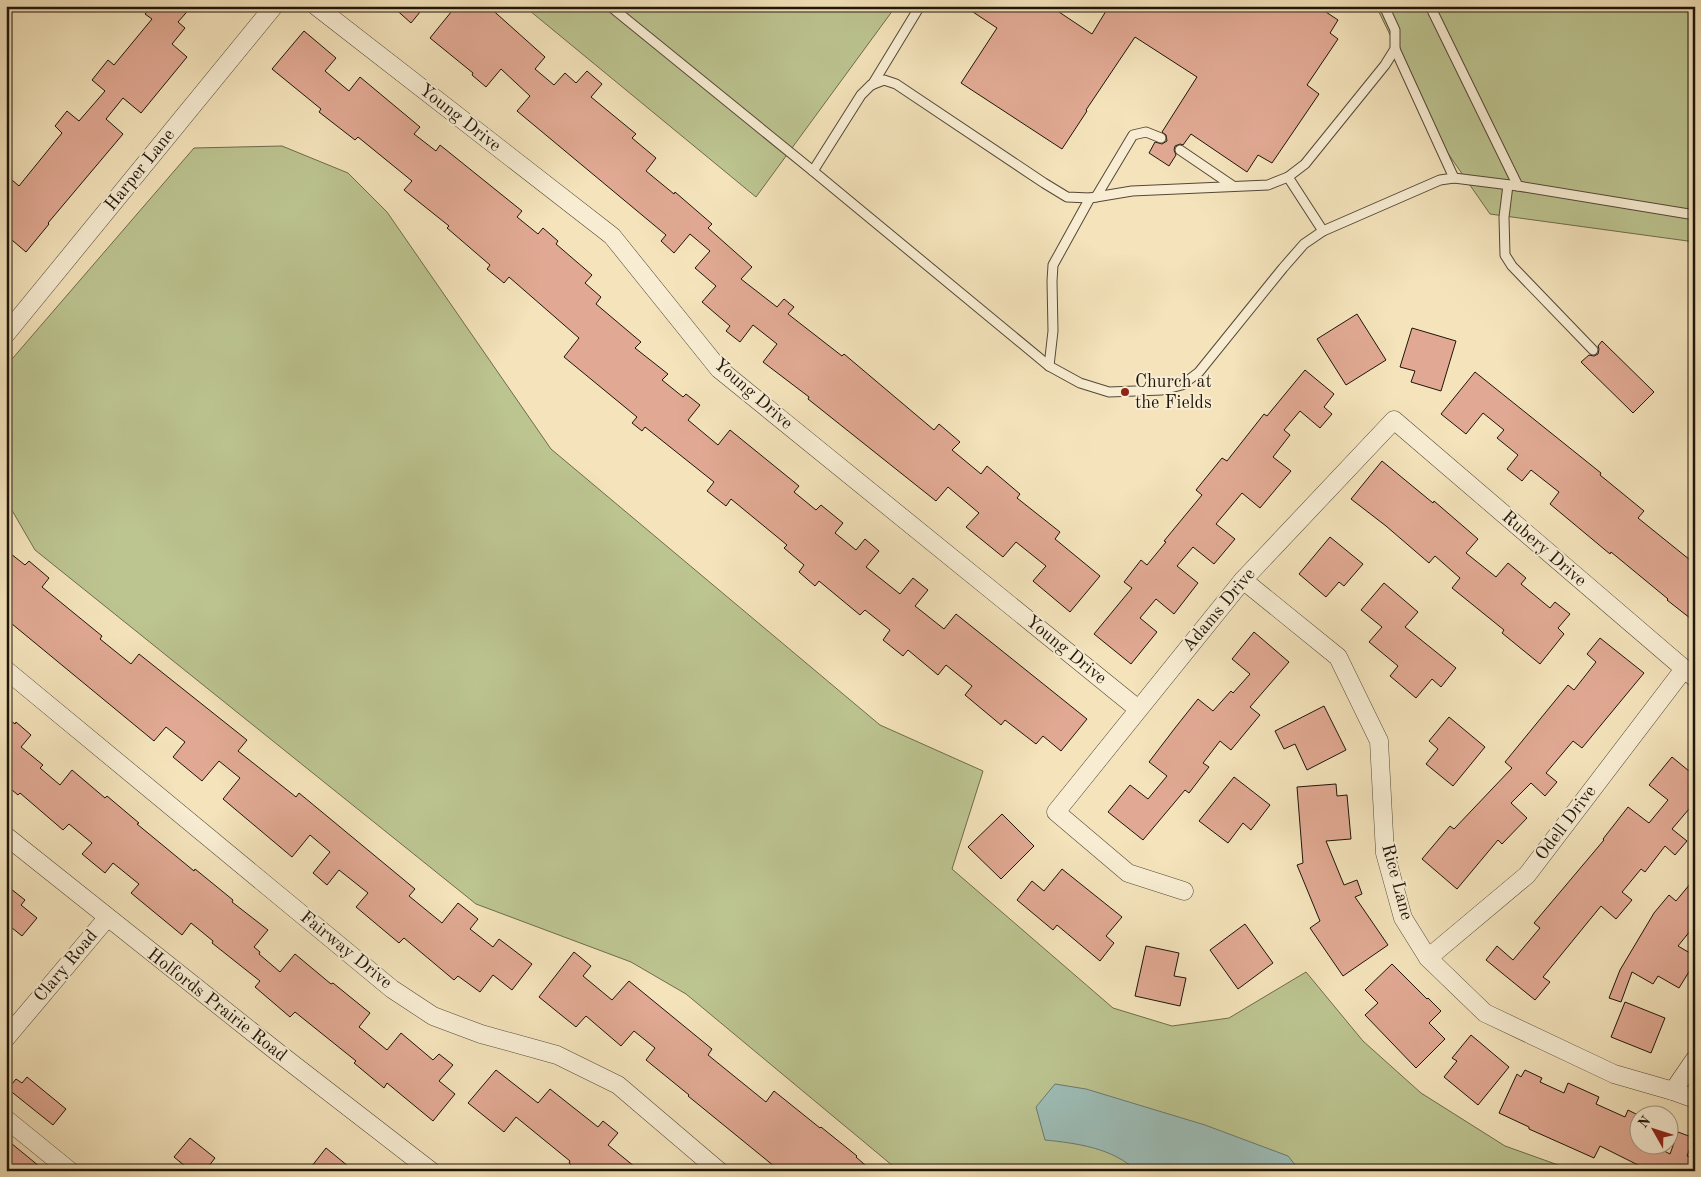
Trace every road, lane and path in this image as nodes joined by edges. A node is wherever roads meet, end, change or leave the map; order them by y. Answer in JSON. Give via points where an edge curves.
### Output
{"nodes":[{"id":1,"x":274,"y":6,"type":"edge"},
{"id":2,"x":316,"y":6,"type":"edge"},
{"id":3,"x":610,"y":6,"type":"edge"},
{"id":4,"x":920,"y":6,"type":"edge"},
{"id":5,"x":1384,"y":6,"type":"edge"},
{"id":6,"x":1430,"y":6,"type":"edge"},
{"id":7,"x":1395,"y":49,"type":"junction"},
{"id":8,"x":871,"y":85,"type":"junction"},
{"id":9,"x":1161,"y":138,"type":"dead end"},
{"id":10,"x":1180,"y":150,"type":"dead end"},
{"id":11,"x":814,"y":171,"type":"junction"},
{"id":12,"x":1288,"y":177,"type":"junction"},
{"id":13,"x":1454,"y":178,"type":"junction"},
{"id":14,"x":1508,"y":185,"type":"junction"},
{"id":15,"x":1233,"y":186,"type":"junction"},
{"id":16,"x":1518,"y":186,"type":"junction"},
{"id":17,"x":1093,"y":198,"type":"junction"},
{"id":18,"x":1695,"y":215,"type":"edge"},
{"id":19,"x":1323,"y":231,"type":"junction"},
{"id":20,"x":6,"y":334,"type":"edge"},
{"id":21,"x":1593,"y":350,"type":"dead end"},
{"id":22,"x":1049,"y":366,"type":"junction"},
{"id":23,"x":1394,"y":420,"type":"joint"},
{"id":24,"x":1243,"y":580,"type":"junction"},
{"id":25,"x":6,"y":670,"type":"edge"},
{"id":26,"x":1690,"y":673,"type":"edge"},
{"id":27,"x":1138,"y":708,"type":"junction"},
{"id":28,"x":6,"y":836,"type":"edge"},
{"id":29,"x":1184,"y":891,"type":"dead end"},
{"id":30,"x":106,"y":918,"type":"junction"},
{"id":31,"x":1428,"y":958,"type":"junction"},
{"id":32,"x":6,"y":1038,"type":"edge"},
{"id":33,"x":1695,"y":1059,"type":"edge"},
{"id":34,"x":1673,"y":1091,"type":"junction"},
{"id":35,"x":1695,"y":1099,"type":"edge"},
{"id":36,"x":6,"y":1119,"type":"edge"},
{"id":37,"x":70,"y":1171,"type":"edge"},
{"id":38,"x":430,"y":1171,"type":"edge"},
{"id":39,"x":719,"y":1171,"type":"edge"}],
"edges":[{"from":1,"to":20,"type":"street","name":"Harper Lane"},
{"from":2,"to":27,"type":"street","name":"Young Drive","via":[[612,236],[719,368]]},
{"from":3,"to":11,"type":"lane"},
{"from":4,"to":8,"type":"lane"},
{"from":5,"to":7,"type":"lane","via":[[1395,30]]},
{"from":6,"to":16,"type":"lane"},
{"from":7,"to":12,"type":"lane","via":[[1305,164]]},
{"from":7,"to":13,"type":"lane"},
{"from":8,"to":11,"type":"lane","via":[[861,95]]},
{"from":8,"to":17,"type":"lane","via":[[884,80],[896,84],[1067,197]]},
{"from":9,"to":17,"type":"lane","via":[[1146,132],[1132,135]]},
{"from":10,"to":15,"type":"lane"},
{"from":11,"to":22,"type":"lane"},
{"from":12,"to":15,"type":"lane","via":[[1268,185]]},
{"from":12,"to":19,"type":"lane"},
{"from":13,"to":14,"type":"lane"},
{"from":13,"to":19,"type":"lane","via":[[1427,185]]},
{"from":14,"to":16,"type":"lane"},
{"from":14,"to":21,"type":"lane","via":[[1504,217],[1505,255]]},
{"from":15,"to":17,"type":"lane","via":[[1132,191]]},
{"from":16,"to":18,"type":"lane"},
{"from":17,"to":22,"type":"lane","via":[[1053,264],[1053,331]]},
{"from":19,"to":22,"type":"lane","via":[[1304,244],[1198,372],[1182,385],[1162,390],[1109,392],[1080,383]]},
{"from":23,"to":24,"type":"street","name":"Adams Drive"},
{"from":23,"to":26,"type":"street","name":"Rubery Drive"},
{"from":24,"to":27,"type":"street","name":"Adams Drive"},
{"from":24,"to":31,"type":"street","name":"Rice Lane","via":[[1338,657],[1379,741],[1385,853],[1404,918]]},
{"from":25,"to":39,"type":"street","name":"Fairway Drive","via":[[392,989],[434,1016],[480,1034],[557,1055],[618,1085]]},
{"from":26,"to":31,"type":"street","name":"Odell Drive","via":[[1527,875]]},
{"from":27,"to":29,"type":"street","name":"Adams Drive","via":[[1056,812],[1128,873]]},
{"from":28,"to":30,"type":"street","name":"Holfords Prairie Road"},
{"from":30,"to":32,"type":"street","name":"Clary Road"},
{"from":30,"to":38,"type":"street","name":"Holfords Prairie Road"},
{"from":31,"to":34,"type":"street","name":"Rice Lane","via":[[1485,1013],[1614,1074]]},
{"from":33,"to":34,"type":"street"},
{"from":34,"to":35,"type":"street","name":"Rice Lane"},
{"from":36,"to":37,"type":"street"}]}
